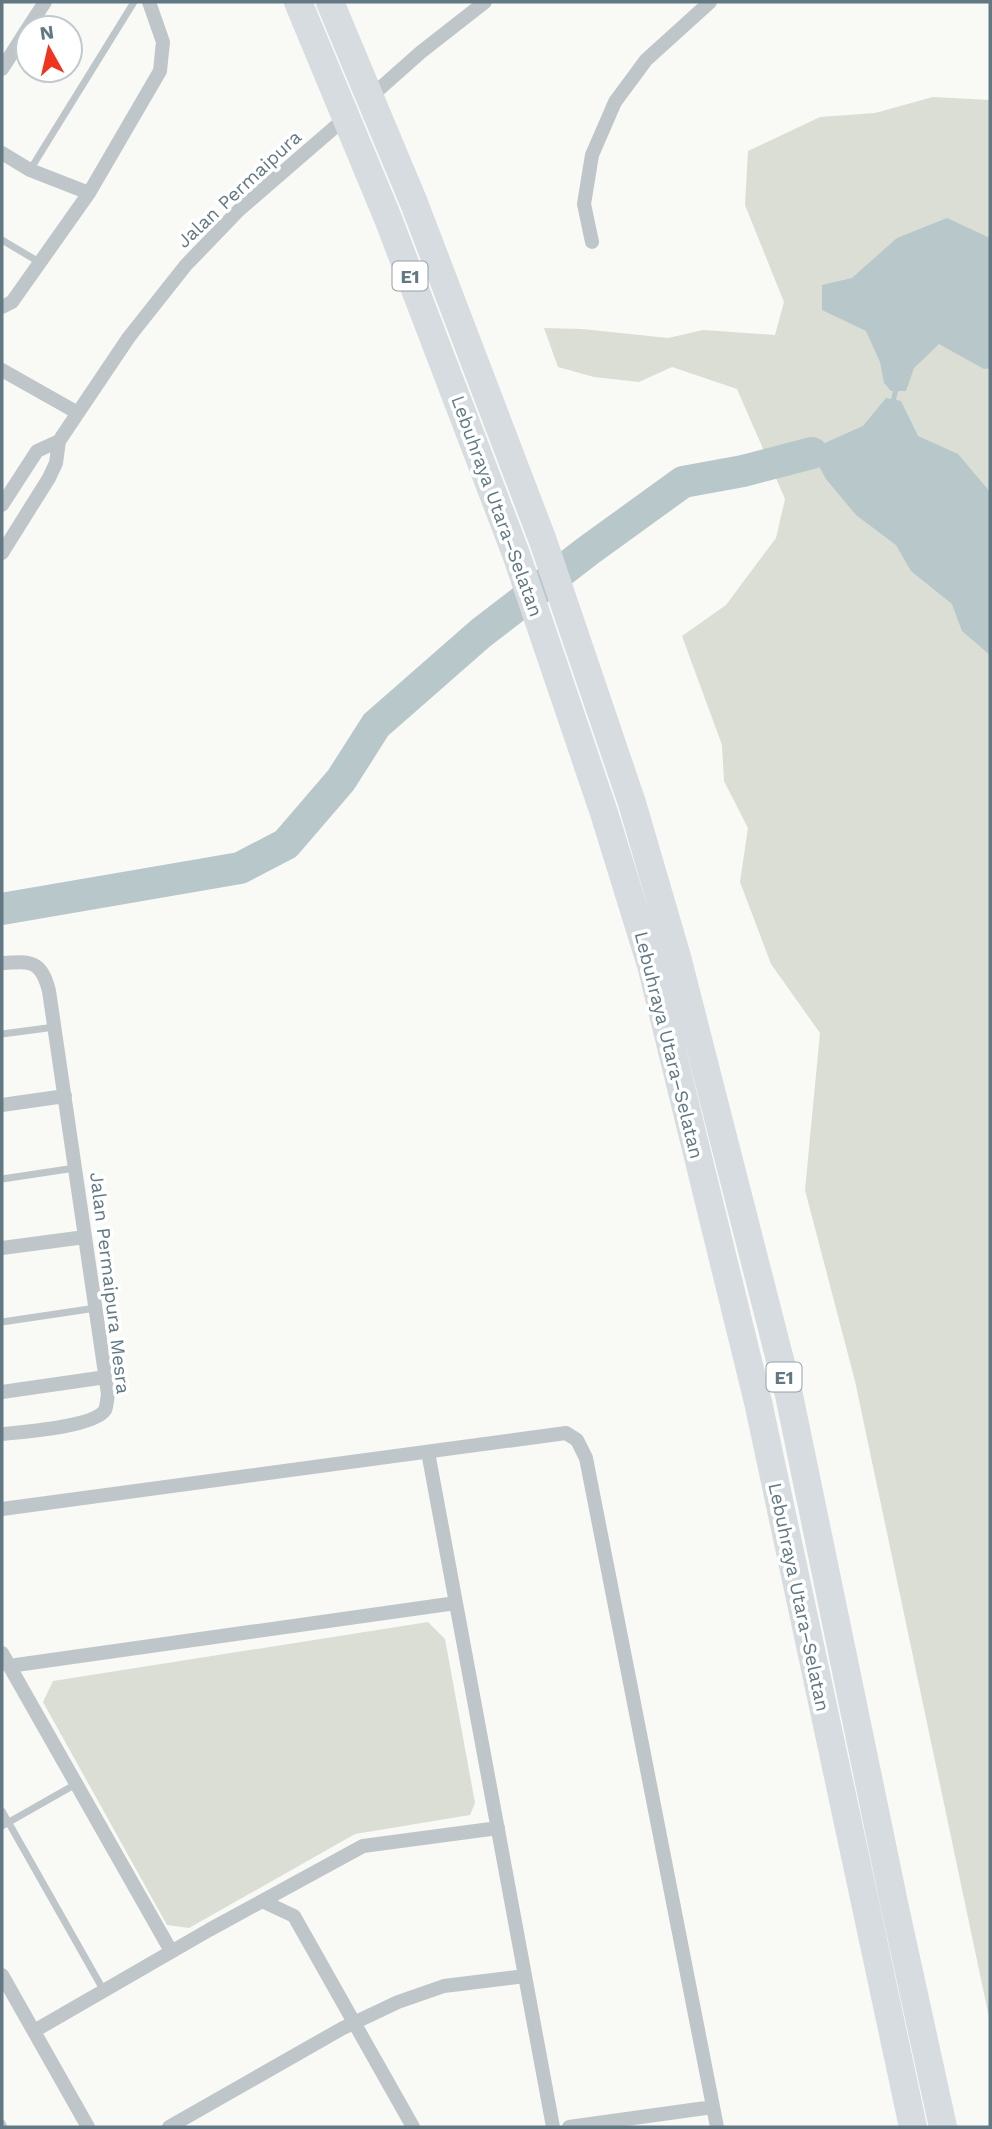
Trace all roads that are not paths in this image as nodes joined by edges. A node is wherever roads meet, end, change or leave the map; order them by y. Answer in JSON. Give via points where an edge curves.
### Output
{"nodes":[{"id":1,"x":134,"y":2,"type":"edge"},
{"id":2,"x":149,"y":2,"type":"edge"},
{"id":3,"x":298,"y":2,"type":"edge"},
{"id":4,"x":330,"y":2,"type":"edge"},
{"id":5,"x":485,"y":2,"type":"edge"},
{"id":6,"x":710,"y":2,"type":"edge"},
{"id":7,"x":14,"y":50,"type":"edge"},
{"id":8,"x":2,"y":69,"type":"edge"},
{"id":9,"x":2,"y":153,"type":"edge"},
{"id":10,"x":30,"y":170,"type":"junction"},
{"id":11,"x":89,"y":193,"type":"junction"},
{"id":12,"x":2,"y":240,"type":"edge"},
{"id":13,"x":592,"y":242,"type":"dead end"},
{"id":14,"x":39,"y":262,"type":"junction"},
{"id":15,"x":2,"y":307,"type":"edge"},
{"id":16,"x":2,"y":370,"type":"edge"},
{"id":17,"x":78,"y":413,"type":"junction"},
{"id":18,"x":59,"y":441,"type":"junction"},
{"id":19,"x":2,"y":505,"type":"edge"},
{"id":20,"x":2,"y":554,"type":"edge"},
{"id":21,"x":2,"y":962,"type":"edge"},
{"id":22,"x":55,"y":1027,"type":"junction"},
{"id":23,"x":2,"y":1034,"type":"edge"},
{"id":24,"x":65,"y":1096,"type":"junction"},
{"id":25,"x":2,"y":1105,"type":"edge"},
{"id":26,"x":75,"y":1168,"type":"junction"},
{"id":27,"x":2,"y":1179,"type":"edge"},
{"id":28,"x":85,"y":1237,"type":"junction"},
{"id":29,"x":2,"y":1248,"type":"edge"},
{"id":30,"x":96,"y":1308,"type":"junction"},
{"id":31,"x":2,"y":1322,"type":"edge"},
{"id":32,"x":106,"y":1377,"type":"junction"},
{"id":33,"x":2,"y":1392,"type":"edge"},
{"id":34,"x":2,"y":1434,"type":"edge"},
{"id":35,"x":428,"y":1452,"type":"junction"},
{"id":36,"x":2,"y":1509,"type":"edge"},
{"id":37,"x":456,"y":1603,"type":"junction"},
{"id":38,"x":5,"y":1660,"type":"edge"},
{"id":39,"x":76,"y":1784,"type":"junction"},
{"id":40,"x":2,"y":1811,"type":"edge"},
{"id":41,"x":5,"y":1824,"type":"edge"},
{"id":42,"x":498,"y":1828,"type":"junction"},
{"id":43,"x":262,"y":1901,"type":"junction"},
{"id":44,"x":171,"y":1951,"type":"junction"},
{"id":45,"x":2,"y":1975,"type":"edge"},
{"id":46,"x":525,"y":1976,"type":"junction"},
{"id":47,"x":104,"y":1991,"type":"junction"},
{"id":48,"x":354,"y":2022,"type":"junction"},
{"id":49,"x":34,"y":2031,"type":"junction"},
{"id":50,"x":713,"y":2107,"type":"junction"},
{"id":51,"x":2,"y":2123,"type":"edge"},
{"id":52,"x":4,"y":2127,"type":"edge"},
{"id":53,"x":88,"y":2127,"type":"edge"},
{"id":54,"x":169,"y":2127,"type":"edge"},
{"id":55,"x":414,"y":2127,"type":"edge"},
{"id":56,"x":553,"y":2127,"type":"edge"},
{"id":57,"x":569,"y":2127,"type":"edge"},
{"id":58,"x":717,"y":2127,"type":"edge"},
{"id":59,"x":913,"y":2127,"type":"edge"},
{"id":60,"x":943,"y":2127,"type":"edge"}],
"edges":[{"from":1,"to":10,"type":"lane"},
{"from":2,"to":11,"type":"street","via":[[163,41],[160,71]]},
{"from":3,"to":59,"type":"highway","name":"Lebuhraya Utara–Selatan","number":"E1","via":[[387,216],[516,554],[651,965],[758,1402]]},
{"from":4,"to":60,"type":"highway","name":"Lebuhraya Utara–Selatan","number":"E1","via":[[414,203],[543,541],[632,803],[677,957],[789,1395]]},
{"from":5,"to":17,"type":"street","name":"Jalan Permaipura","via":[[239,210],[186,265],[129,337]]},
{"from":6,"to":13,"type":"street","via":[[646,60],[615,102],[592,155],[586,191],[584,204]]},
{"from":7,"to":8,"type":"street"},
{"from":9,"to":10,"type":"street"},
{"from":10,"to":11,"type":"street"},
{"from":11,"to":14,"type":"street"},
{"from":12,"to":14,"type":"lane"},
{"from":14,"to":15,"type":"street","via":[[12,302]]},
{"from":16,"to":17,"type":"street"},
{"from":17,"to":18,"type":"street","name":"Jalan Permaipura"},
{"from":18,"to":19,"type":"street","name":"Jalan Permaipura","via":[[37,451]]},
{"from":18,"to":20,"type":"street","name":"Jalan Permaipura","via":[[57,463]]},
{"from":21,"to":22,"type":"street","name":"Jalan Permaipura Mesra","via":[[34,963],[41,969]]},
{"from":22,"to":23,"type":"lane"},
{"from":22,"to":24,"type":"street","name":"Jalan Permaipura Mesra"},
{"from":24,"to":25,"type":"street"},
{"from":24,"to":26,"type":"street","name":"Jalan Permaipura Mesra"},
{"from":26,"to":27,"type":"lane"},
{"from":26,"to":28,"type":"street","name":"Jalan Permaipura Mesra"},
{"from":28,"to":29,"type":"street"},
{"from":28,"to":30,"type":"street","name":"Jalan Permaipura Mesra"},
{"from":30,"to":31,"type":"lane"},
{"from":30,"to":32,"type":"street","name":"Jalan Permaipura Mesra"},
{"from":32,"to":33,"type":"street"},
{"from":32,"to":34,"type":"street","name":"Jalan Permaipura Mesra","via":[[106,1409],[97,1417],[69,1426]]},
{"from":35,"to":36,"type":"street"},
{"from":35,"to":37,"type":"street"},
{"from":35,"to":50,"type":"street","via":[[566,1433],[586,1458]]},
{"from":37,"to":38,"type":"street"},
{"from":37,"to":42,"type":"street"},
{"from":38,"to":39,"type":"street"},
{"from":39,"to":41,"type":"lane"},
{"from":39,"to":44,"type":"street"},
{"from":40,"to":41,"type":"lane"},
{"from":41,"to":47,"type":"lane"},
{"from":42,"to":43,"type":"street","via":[[363,1846]]},
{"from":42,"to":46,"type":"street"},
{"from":43,"to":44,"type":"street"},
{"from":43,"to":48,"type":"street","via":[[294,1916]]},
{"from":44,"to":47,"type":"street"},
{"from":45,"to":49,"type":"street"},
{"from":46,"to":48,"type":"street","via":[[444,1986]]},
{"from":46,"to":56,"type":"street"},
{"from":47,"to":49,"type":"street"},
{"from":48,"to":54,"type":"street"},
{"from":48,"to":55,"type":"street"},
{"from":49,"to":53,"type":"street"},
{"from":50,"to":57,"type":"street"},
{"from":50,"to":58,"type":"street"},
{"from":51,"to":52,"type":"lane"}]}
